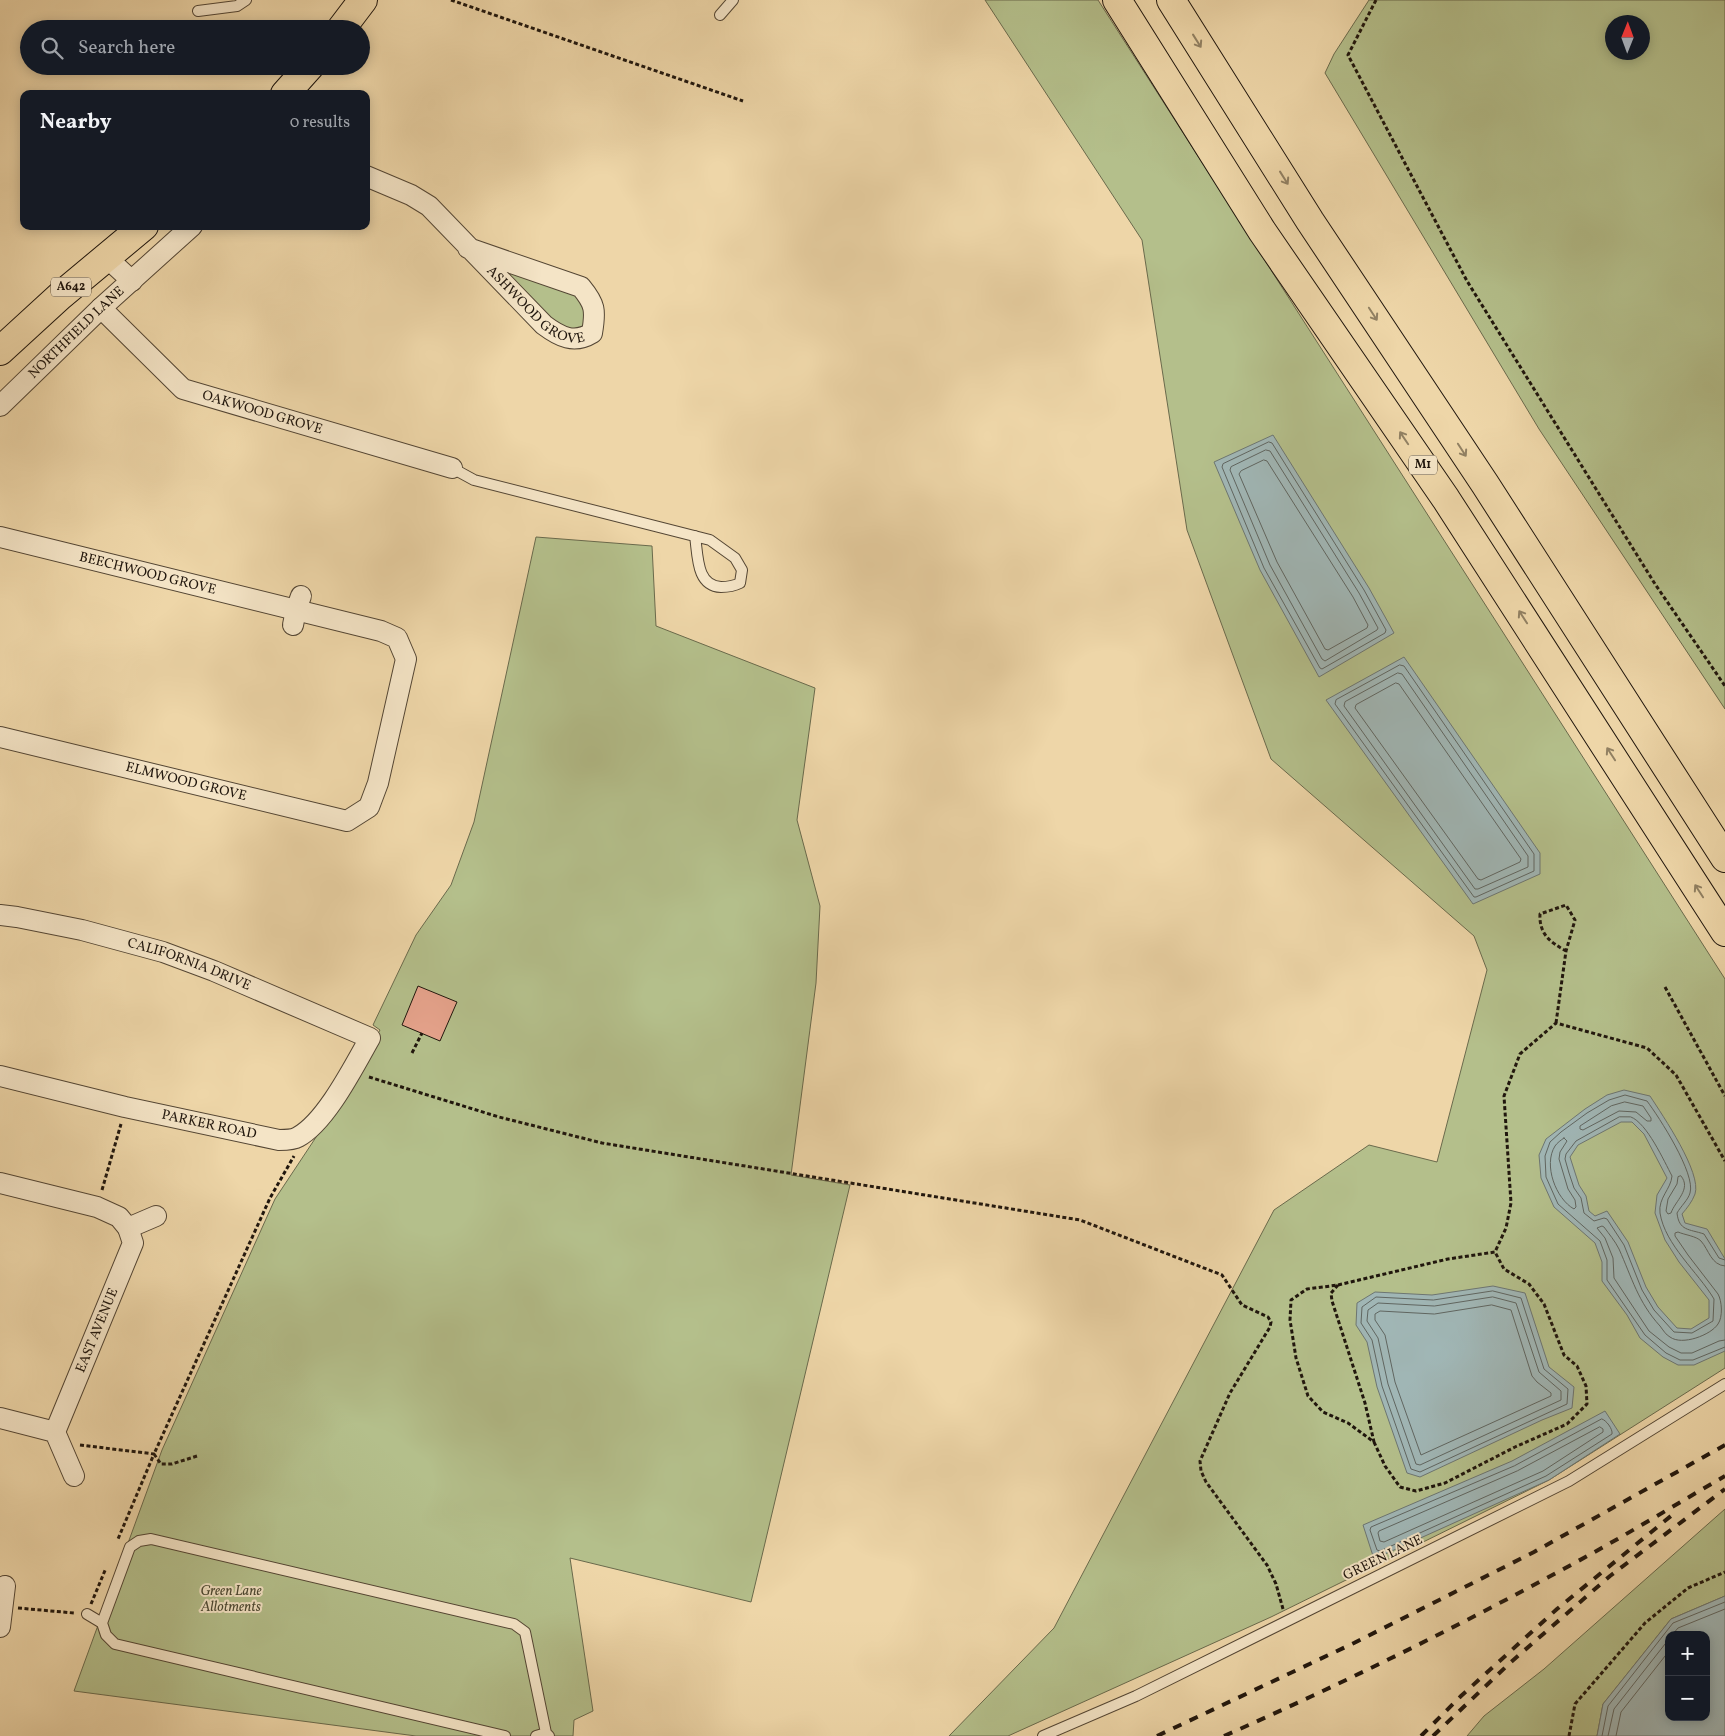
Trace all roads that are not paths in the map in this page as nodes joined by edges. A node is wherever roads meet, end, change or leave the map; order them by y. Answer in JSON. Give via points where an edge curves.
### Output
{"nodes":[{"id":1,"x":246,"y":0,"type":"edge"},
{"id":2,"x":364,"y":0,"type":"edge"},
{"id":3,"x":733,"y":0,"type":"edge"},
{"id":4,"x":1117,"y":0,"type":"edge"},
{"id":5,"x":1170,"y":0,"type":"edge"},
{"id":6,"x":198,"y":11,"type":"dead end"},
{"id":7,"x":720,"y":15,"type":"dead end"},
{"id":8,"x":347,"y":20,"type":"edge"},
{"id":9,"x":302,"y":75,"type":"edge"},
{"id":10,"x":289,"y":90,"type":"edge"},
{"id":11,"x":370,"y":178,"type":"edge"},
{"id":12,"x":140,"y":230,"type":"edge"},
{"id":13,"x":188,"y":230,"type":"edge"},
{"id":14,"x":468,"y":248,"type":"junction"},
{"id":15,"x":108,"y":258,"type":"junction"},
{"id":16,"x":132,"y":281,"type":"junction"},
{"id":17,"x":100,"y":308,"type":"junction"},
{"id":18,"x":0,"y":351,"type":"edge"},
{"id":19,"x":0,"y":406,"type":"edge"},
{"id":20,"x":452,"y":468,"type":"joint"},
{"id":21,"x":695,"y":536,"type":"junction"},
{"id":22,"x":0,"y":537,"type":"edge"},
{"id":23,"x":0,"y":737,"type":"edge"},
{"id":24,"x":369,"y":807,"type":"joint"},
{"id":25,"x":1725,"y":858,"type":"edge"},
{"id":26,"x":0,"y":915,"type":"edge"},
{"id":27,"x":1725,"y":932,"type":"edge"},
{"id":28,"x":0,"y":1076,"type":"edge"},
{"id":29,"x":297,"y":1138,"type":"joint"},
{"id":30,"x":0,"y":1184,"type":"edge"},
{"id":31,"x":156,"y":1216,"type":"dead end"},
{"id":32,"x":128,"y":1228,"type":"junction"},
{"id":33,"x":1725,"y":1384,"type":"edge"},
{"id":34,"x":0,"y":1418,"type":"edge"},
{"id":35,"x":58,"y":1437,"type":"junction"},
{"id":36,"x":74,"y":1476,"type":"dead end"},
{"id":37,"x":5,"y":1586,"type":"dead end"},
{"id":38,"x":87,"y":1614,"type":"road end"},
{"id":39,"x":102,"y":1623,"type":"junction"},
{"id":40,"x":0,"y":1626,"type":"edge"},
{"id":41,"x":544,"y":1735,"type":"edge"},
{"id":42,"x":505,"y":1736,"type":"edge"},
{"id":43,"x":1043,"y":1736,"type":"edge"}],
"edges":[{"from":1,"to":6,"type":"lane","via":[[236,6]]},
{"from":2,"to":8,"type":"highway"},
{"from":3,"to":7,"type":"lane"},
{"from":27,"to":4,"type":"highway","number":"M1","one_way":true,"via":[[1446,499],[1262,231]]},
{"from":5,"to":25,"type":"highway","one_way":true},
{"from":9,"to":10,"type":"highway"},
{"from":11,"to":14,"type":"street","name":"ASHWOOD GROVE","via":[[429,206]]},
{"from":12,"to":15,"type":"highway","number":"A642"},
{"from":13,"to":16,"type":"street","name":"NORTHFIELD LANE"},
{"from":14,"to":14,"type":"street","name":"ASHWOOD GROVE","via":[[581,287],[592,301],[595,317],[592,332],[583,339],[555,334]]},
{"from":15,"to":16,"type":"street","name":"NORTHFIELD LANE"},
{"from":15,"to":18,"type":"highway","number":"A642","via":[[60,296]]},
{"from":16,"to":17,"type":"street","name":"NORTHFIELD LANE"},
{"from":17,"to":19,"type":"street","name":"NORTHFIELD LANE"},
{"from":17,"to":20,"type":"street","name":"OAKWOOD GROVE","via":[[183,389]]},
{"from":20,"to":21,"type":"lane","via":[[474,480]]},
{"from":21,"to":21,"type":"lane","via":[[710,540],[735,558],[742,570],[740,583],[717,587],[702,577]]},
{"from":22,"to":24,"type":"street","name":"BEECHWOOD GROVE","via":[[382,631],[397,638],[406,659],[378,783]]},
{"from":23,"to":24,"type":"street","name":"ELMWOOD GROVE","via":[[347,821]]},
{"from":26,"to":29,"type":"street","name":"CALIFORNIA DRIVE","via":[[82,930],[163,952],[370,1038],[320,1118]]},
{"from":28,"to":29,"type":"street","name":"PARKER ROAD","via":[[279,1140]]},
{"from":30,"to":32,"type":"street","via":[[97,1207],[119,1216]]},
{"from":31,"to":32,"type":"street"},
{"from":32,"to":35,"type":"street","name":"EAST AVENUE","via":[[133,1243]]},
{"from":33,"to":43,"type":"lane","name":"GREEN LANE","via":[[1569,1481],[1136,1696]]},
{"from":34,"to":35,"type":"street"},
{"from":35,"to":36,"type":"street"},
{"from":37,"to":40,"type":"street"},
{"from":38,"to":39,"type":"lane"},
{"from":39,"to":41,"type":"lane","via":[[130,1547],[151,1539],[514,1624],[525,1632]]},
{"from":39,"to":42,"type":"lane","via":[[106,1635],[115,1644]]}]}
